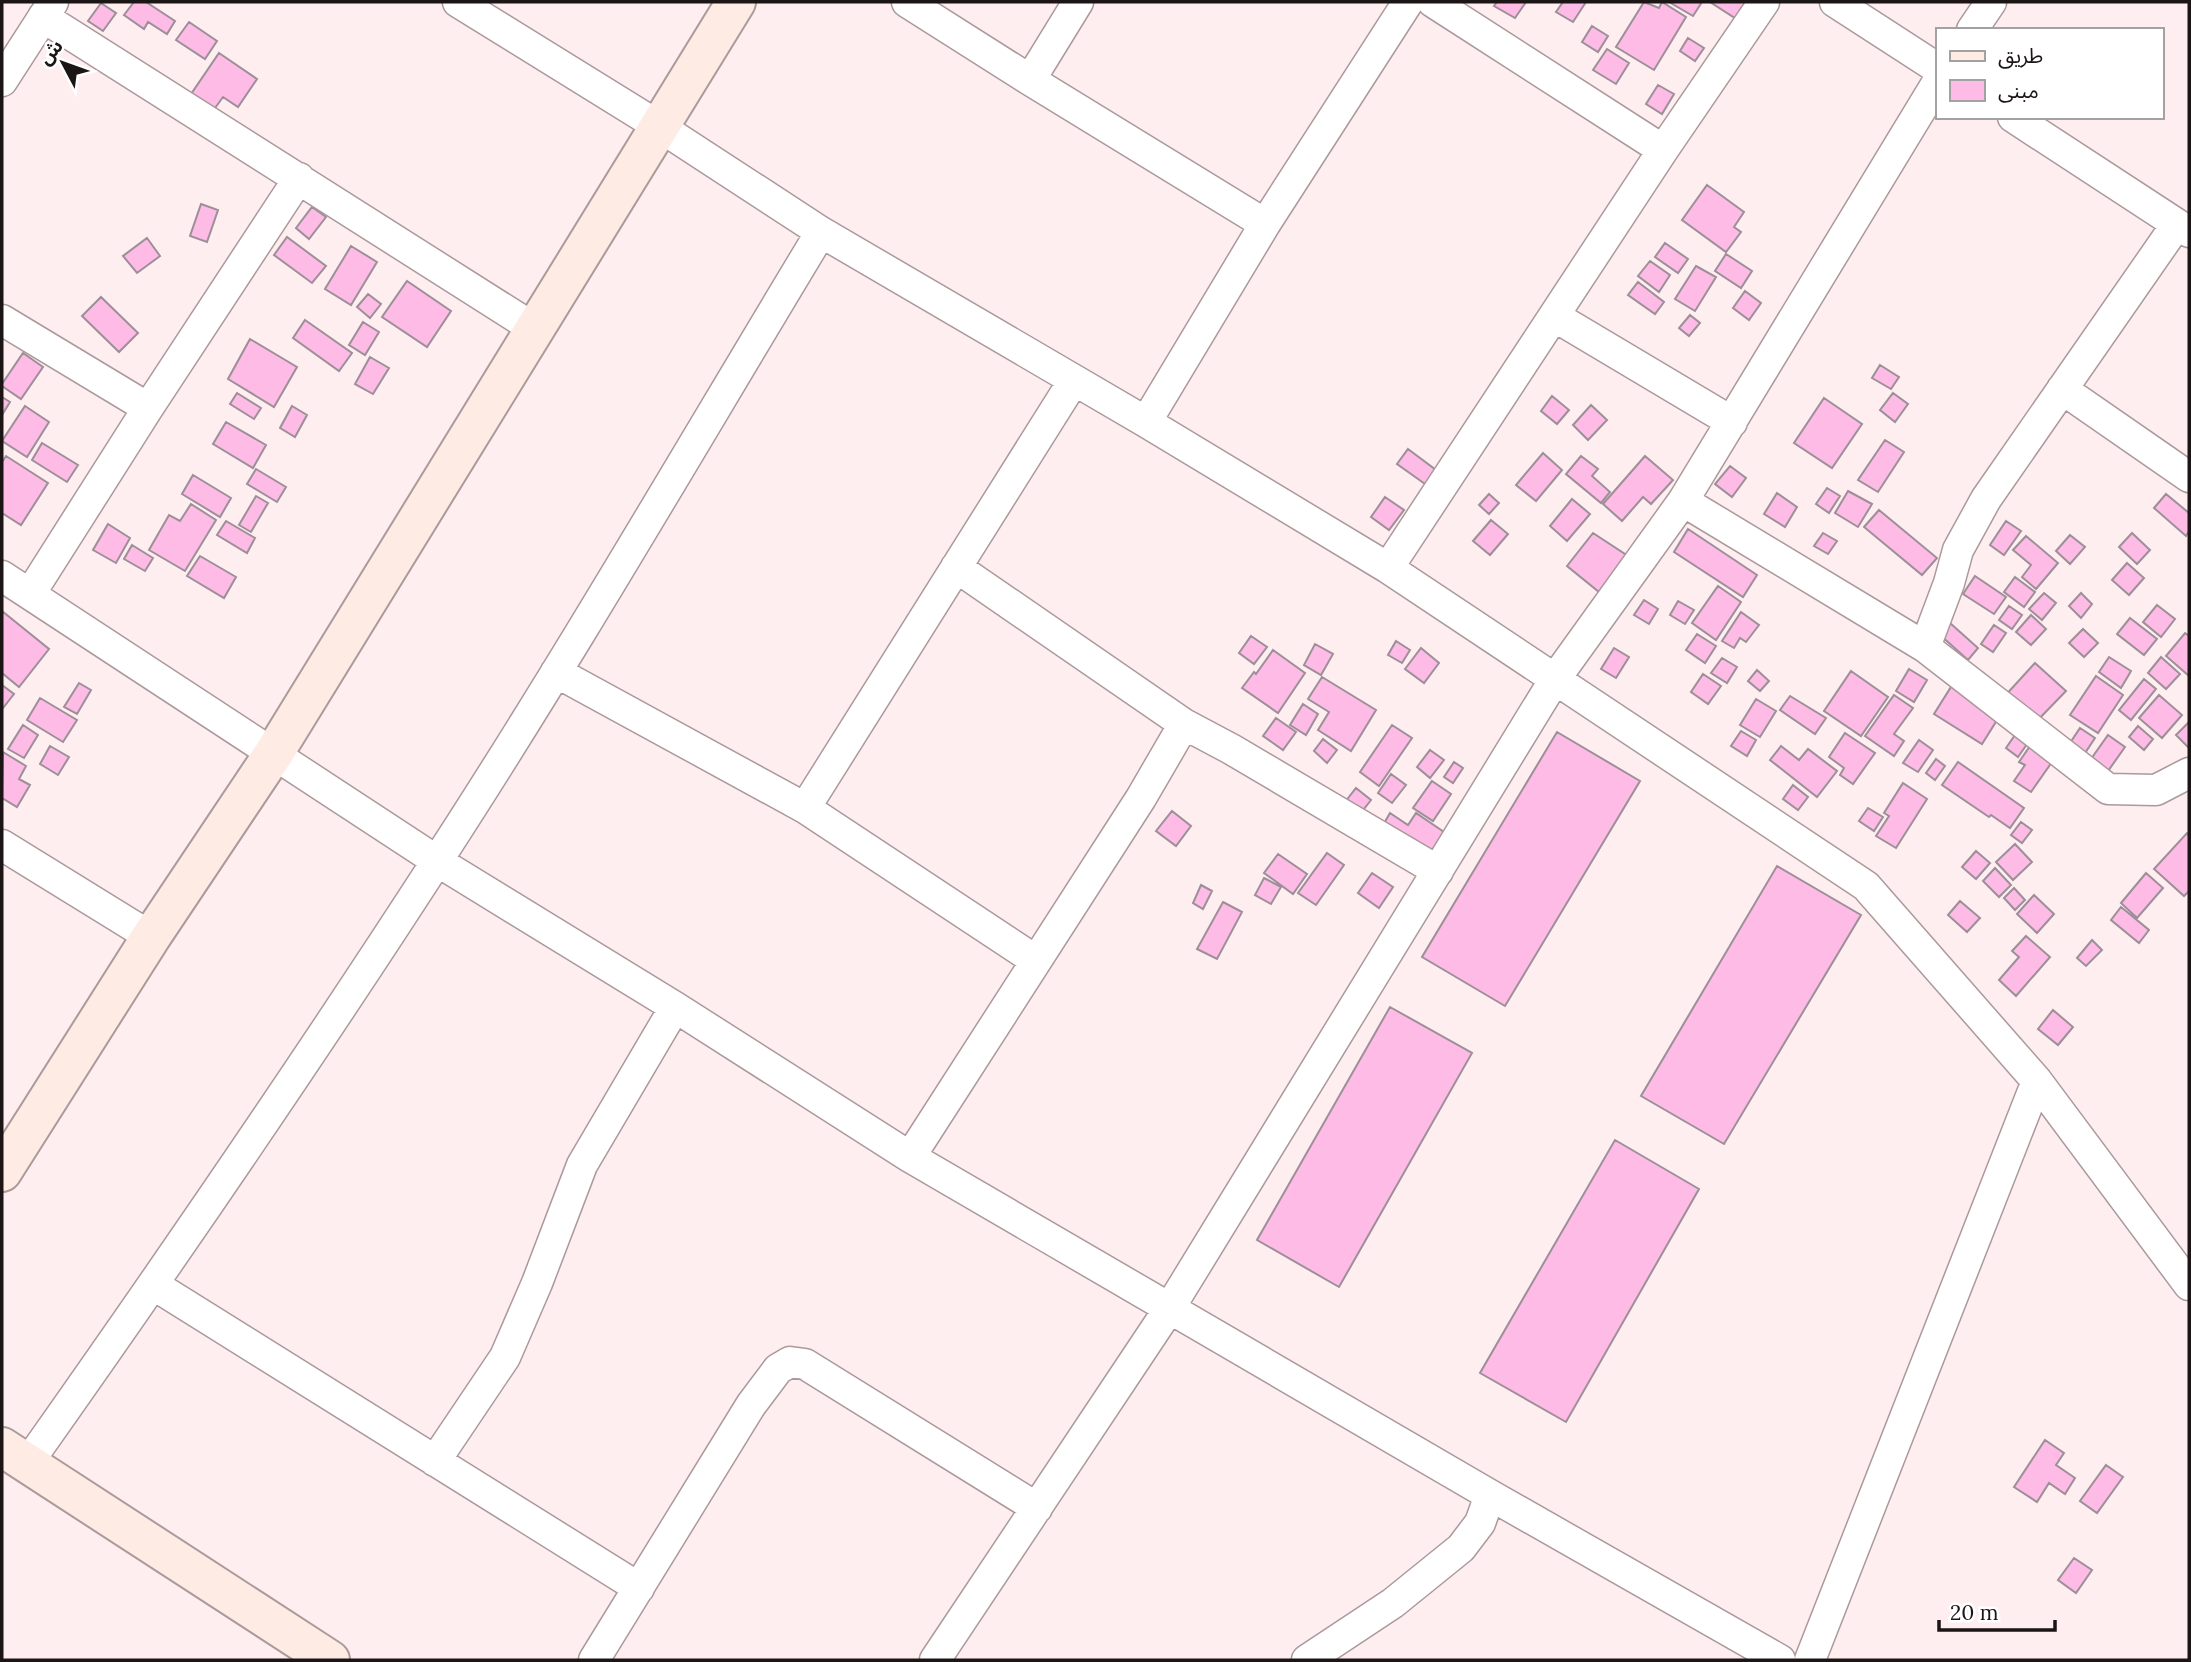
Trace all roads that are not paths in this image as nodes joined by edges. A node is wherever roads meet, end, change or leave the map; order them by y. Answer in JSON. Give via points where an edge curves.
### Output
{"nodes":[{"id":1,"x":458,"y":2,"type":"edge"},
{"id":2,"x":736,"y":2,"type":"edge"},
{"id":3,"x":907,"y":2,"type":"edge"},
{"id":4,"x":1079,"y":2,"type":"edge"},
{"id":5,"x":1408,"y":2,"type":"edge"},
{"id":6,"x":1433,"y":2,"type":"edge"},
{"id":7,"x":1764,"y":2,"type":"edge"},
{"id":8,"x":1835,"y":2,"type":"edge"},
{"id":9,"x":1992,"y":2,"type":"edge"},
{"id":10,"x":48,"y":10,"type":"edge"},
{"id":11,"x":1973,"y":28,"type":"edge"},
{"id":12,"x":1936,"y":67,"type":"edge"},
{"id":13,"x":1030,"y":80,"type":"junction"},
{"id":14,"x":2,"y":81,"type":"edge"},
{"id":15,"x":1936,"y":85,"type":"edge"},
{"id":16,"x":2016,"y":119,"type":"edge"},
{"id":17,"x":660,"y":127,"type":"junction"},
{"id":18,"x":1663,"y":150,"type":"junction"},
{"id":19,"x":299,"y":178,"type":"junction"},
{"id":20,"x":1265,"y":224,"type":"junction"},
{"id":21,"x":2183,"y":228,"type":"edge"},
{"id":22,"x":821,"y":232,"type":"junction"},
{"id":23,"x":1554,"y":316,"type":"junction"},
{"id":24,"x":2,"y":320,"type":"edge"},
{"id":25,"x":535,"y":330,"type":"junction"},
{"id":26,"x":1074,"y":380,"type":"junction"},
{"id":27,"x":2062,"y":389,"type":"junction"},
{"id":28,"x":148,"y":408,"type":"junction"},
{"id":29,"x":1146,"y":422,"type":"junction"},
{"id":30,"x":1731,"y":422,"type":"junction"},
{"id":31,"x":2189,"y":477,"type":"edge"},
{"id":32,"x":1683,"y":501,"type":"junction"},
{"id":33,"x":956,"y":568,"type":"junction"},
{"id":34,"x":1388,"y":568,"type":"junction"},
{"id":35,"x":2,"y":576,"type":"edge"},
{"id":36,"x":30,"y":594,"type":"junction"},
{"id":37,"x":1925,"y":647,"type":"junction"},
{"id":38,"x":556,"y":672,"type":"junction"},
{"id":39,"x":1555,"y":679,"type":"junction"},
{"id":40,"x":1184,"y":724,"type":"junction"},
{"id":41,"x":274,"y":753,"type":"junction"},
{"id":42,"x":2189,"y":773,"type":"edge"},
{"id":43,"x":805,"y":808,"type":"junction"},
{"id":44,"x":2,"y":845,"type":"edge"},
{"id":45,"x":437,"y":861,"type":"junction"},
{"id":46,"x":1438,"y":871,"type":"junction"},
{"id":47,"x":151,"y":937,"type":"junction"},
{"id":48,"x":1035,"y":960,"type":"junction"},
{"id":49,"x":675,"y":1007,"type":"junction"},
{"id":50,"x":2037,"y":1081,"type":"junction"},
{"id":51,"x":910,"y":1157,"type":"junction"},
{"id":52,"x":2,"y":1172,"type":"edge"},
{"id":53,"x":154,"y":1285,"type":"junction"},
{"id":54,"x":2189,"y":1285,"type":"edge"},
{"id":55,"x":1169,"y":1309,"type":"junction"},
{"id":56,"x":14,"y":1455,"type":"edge"},
{"id":57,"x":435,"y":1461,"type":"junction"},
{"id":58,"x":1490,"y":1495,"type":"junction"},
{"id":59,"x":1037,"y":1508,"type":"junction"},
{"id":60,"x":639,"y":1588,"type":"junction"},
{"id":61,"x":330,"y":1660,"type":"edge"},
{"id":62,"x":594,"y":1660,"type":"edge"},
{"id":63,"x":935,"y":1660,"type":"edge"},
{"id":64,"x":1307,"y":1660,"type":"edge"},
{"id":65,"x":1780,"y":1660,"type":"edge"},
{"id":66,"x":1810,"y":1660,"type":"edge"}],
"edges":[{"from":1,"to":17,"type":"street"},
{"from":2,"to":17,"type":"street"},
{"from":3,"to":13,"type":"street"},
{"from":4,"to":13,"type":"street"},
{"from":5,"to":20,"type":"street"},
{"from":6,"to":18,"type":"street"},
{"from":7,"to":18,"type":"street"},
{"from":8,"to":12,"type":"street"},
{"from":9,"to":11,"type":"street"},
{"from":10,"to":14,"type":"street"},
{"from":10,"to":19,"type":"street"},
{"from":13,"to":20,"type":"street"},
{"from":15,"to":30,"type":"street"},
{"from":16,"to":21,"type":"street"},
{"from":17,"to":22,"type":"street"},
{"from":17,"to":25,"type":"street"},
{"from":18,"to":23,"type":"street"},
{"from":19,"to":25,"type":"street"},
{"from":19,"to":28,"type":"street"},
{"from":20,"to":29,"type":"street"},
{"from":21,"to":27,"type":"street"},
{"from":22,"to":26,"type":"street"},
{"from":22,"to":38,"type":"street"},
{"from":23,"to":30,"type":"street"},
{"from":23,"to":34,"type":"street"},
{"from":24,"to":28,"type":"street"},
{"from":25,"to":41,"type":"street"},
{"from":26,"to":29,"type":"street"},
{"from":26,"to":33,"type":"street"},
{"from":27,"to":31,"type":"street"},
{"from":27,"to":37,"type":"street","via":[[1986,499],[1958,550]]},
{"from":28,"to":36,"type":"street"},
{"from":29,"to":34,"type":"street"},
{"from":30,"to":32,"type":"street"},
{"from":32,"to":37,"type":"street"},
{"from":32,"to":39,"type":"street"},
{"from":33,"to":40,"type":"street"},
{"from":33,"to":43,"type":"street"},
{"from":34,"to":39,"type":"street"},
{"from":35,"to":36,"type":"street"},
{"from":36,"to":41,"type":"street"},
{"from":37,"to":42,"type":"street","via":[[2108,789],[2156,790]]},
{"from":38,"to":43,"type":"street"},
{"from":38,"to":45,"type":"street"},
{"from":39,"to":46,"type":"street"},
{"from":39,"to":50,"type":"street","via":[[1866,886]]},
{"from":40,"to":46,"type":"street"},
{"from":40,"to":48,"type":"street"},
{"from":41,"to":45,"type":"street"},
{"from":41,"to":47,"type":"street"},
{"from":43,"to":48,"type":"street"},
{"from":44,"to":47,"type":"street"},
{"from":45,"to":49,"type":"street"},
{"from":45,"to":53,"type":"street"},
{"from":46,"to":55,"type":"street"},
{"from":47,"to":52,"type":"street"},
{"from":48,"to":51,"type":"street"},
{"from":49,"to":51,"type":"street"},
{"from":49,"to":57,"type":"street","via":[[582,1165],[505,1357]]},
{"from":50,"to":54,"type":"street"},
{"from":50,"to":66,"type":"street"},
{"from":51,"to":55,"type":"street"},
{"from":53,"to":56,"type":"street"},
{"from":53,"to":57,"type":"street"},
{"from":55,"to":58,"type":"street"},
{"from":55,"to":59,"type":"street"},
{"from":56,"to":61,"type":"street"},
{"from":57,"to":60,"type":"street"},
{"from":58,"to":64,"type":"street","via":[[1480,1523],[1461,1548],[1393,1603]]},
{"from":58,"to":65,"type":"street"},
{"from":59,"to":60,"type":"street","via":[[805,1364],[790,1362],[778,1369],[751,1405]]},
{"from":59,"to":63,"type":"street"},
{"from":60,"to":62,"type":"street"}]}
